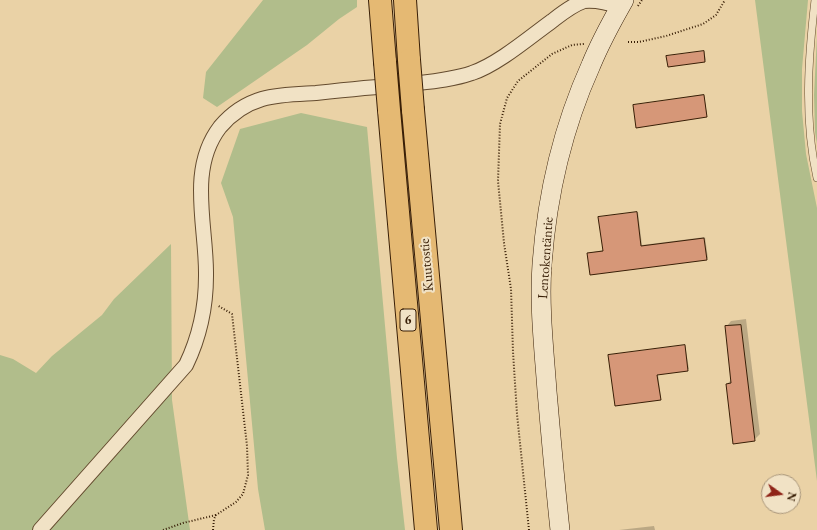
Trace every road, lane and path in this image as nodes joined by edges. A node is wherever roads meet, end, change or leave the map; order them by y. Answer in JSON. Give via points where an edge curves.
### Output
{"nodes":[{"id":1,"x":380,"y":0,"type":"edge"},
{"id":2,"x":406,"y":0,"type":"edge"},
{"id":3,"x":642,"y":0,"type":"edge"},
{"id":4,"x":725,"y":0,"type":"edge"},
{"id":5,"x":815,"y":0,"type":"edge"},
{"id":6,"x":627,"y":5,"type":"edge"},
{"id":7,"x":628,"y":42,"type":"dead end"},
{"id":8,"x":587,"y":44,"type":"dead end"},
{"id":9,"x":817,"y":178,"type":"edge"},
{"id":10,"x":409,"y":193,"type":"junction"},
{"id":11,"x":212,"y":302,"type":"dead end"},
{"id":12,"x":216,"y":515,"type":"junction"},
{"id":13,"x":40,"y":530,"type":"edge"},
{"id":14,"x":163,"y":530,"type":"edge"},
{"id":15,"x":213,"y":530,"type":"edge"},
{"id":16,"x":426,"y":530,"type":"edge"},
{"id":17,"x":451,"y":530,"type":"edge"},
{"id":18,"x":529,"y":530,"type":"edge"},
{"id":19,"x":560,"y":530,"type":"edge"}],
"edges":[{"from":1,"to":10,"type":"highway","name":"Kuutostie","number":"6","bridge":true,"via":[[389,110]]},
{"from":2,"to":10,"type":"highway","name":"Kuutostie","number":"6","bridge":true,"via":[[413,110]]},
{"from":3,"to":6,"type":"path"},
{"from":4,"to":7,"type":"path","via":[[716,15],[703,24],[666,36]]},
{"from":5,"to":9,"type":"lane","via":[[809,59],[808,112]]},
{"from":6,"to":13,"type":"street","via":[[584,1],[567,10],[500,58],[472,73],[428,82],[275,96],[249,103],[226,119],[208,146],[201,176],[206,275],[201,329],[194,348],[186,365]]},
{"from":6,"to":19,"type":"street","name":"Lentokentäntie","via":[[591,64],[576,101],[554,183],[546,231],[542,265],[542,310]]},
{"from":8,"to":18,"type":"path","via":[[572,45],[552,54],[518,81],[507,98],[500,124],[498,181],[511,289],[517,414]]},
{"from":10,"to":16,"type":"highway","name":"Kuutostie","number":"6"},
{"from":10,"to":17,"type":"highway","name":"Kuutostie","number":"6"},
{"from":11,"to":12,"type":"path","via":[[232,314],[248,475],[243,494],[236,502]]},
{"from":12,"to":14,"type":"path"},
{"from":12,"to":15,"type":"path"}]}
